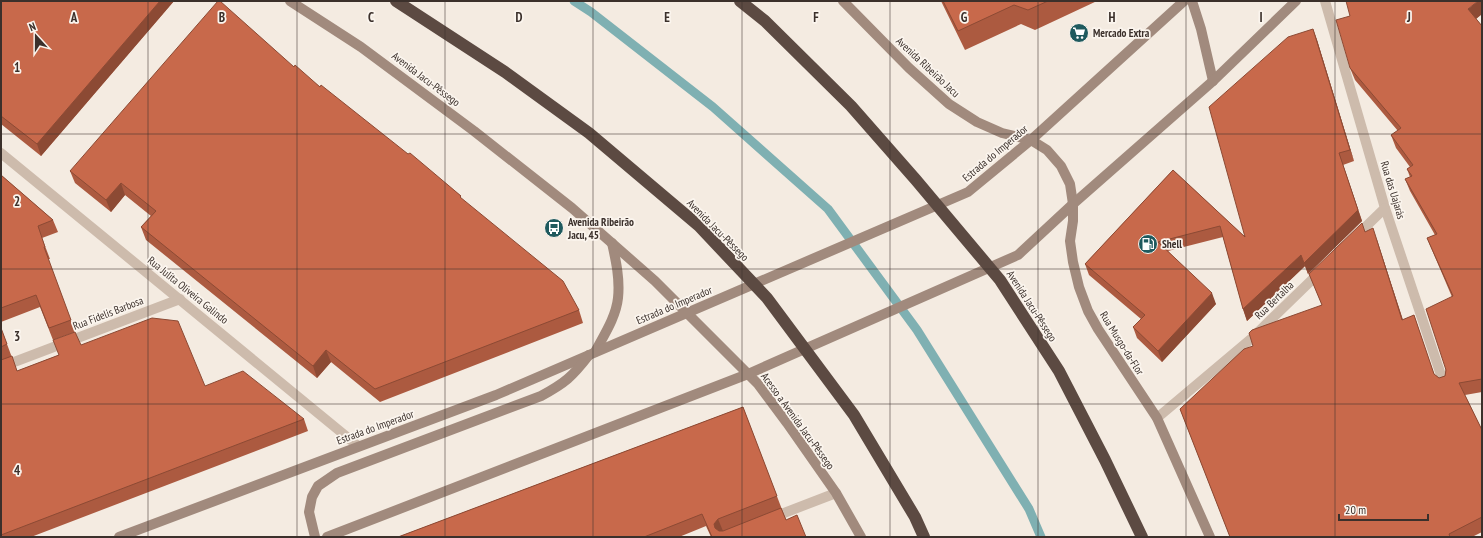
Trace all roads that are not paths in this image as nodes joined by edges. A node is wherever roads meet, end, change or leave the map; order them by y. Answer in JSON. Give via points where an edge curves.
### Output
{"nodes":[{"id":1,"x":290,"y":1,"type":"edge"},
{"id":2,"x":396,"y":1,"type":"edge"},
{"id":3,"x":740,"y":1,"type":"edge"},
{"id":4,"x":843,"y":1,"type":"edge"},
{"id":5,"x":1184,"y":1,"type":"edge"},
{"id":6,"x":1192,"y":1,"type":"edge"},
{"id":7,"x":1296,"y":1,"type":"edge"},
{"id":8,"x":1325,"y":1,"type":"edge"},
{"id":9,"x":851,"y":5,"type":"edge"},
{"id":10,"x":1213,"y":81,"type":"junction"},
{"id":11,"x":1031,"y":140,"type":"junction"},
{"id":12,"x":1,"y":154,"type":"edge"},
{"id":13,"x":1073,"y":204,"type":"junction"},
{"id":14,"x":1385,"y":208,"type":"junction"},
{"id":15,"x":612,"y":243,"type":"junction"},
{"id":16,"x":1347,"y":246,"type":"edge"},
{"id":17,"x":1330,"y":262,"type":"edge"},
{"id":18,"x":180,"y":299,"type":"junction"},
{"id":19,"x":686,"y":313,"type":"junction"},
{"id":20,"x":593,"y":353,"type":"junction"},
{"id":21,"x":1,"y":367,"type":"edge"},
{"id":22,"x":748,"y":374,"type":"junction"},
{"id":23,"x":1444,"y":384,"type":"edge"},
{"id":24,"x":1157,"y":418,"type":"junction"},
{"id":25,"x":358,"y":446,"type":"junction"},
{"id":26,"x":836,"y":492,"type":"junction"},
{"id":27,"x":762,"y":522,"type":"edge"},
{"id":28,"x":119,"y":537,"type":"edge"},
{"id":29,"x":315,"y":537,"type":"edge"},
{"id":30,"x":327,"y":537,"type":"edge"},
{"id":31,"x":861,"y":537,"type":"edge"},
{"id":32,"x":924,"y":537,"type":"edge"},
{"id":33,"x":1142,"y":537,"type":"edge"},
{"id":34,"x":1210,"y":537,"type":"edge"}],
"edges":[{"from":1,"to":15,"type":"main road","name":"Avenida Jacu-Pêssego","via":[[361,47],[474,131]]},
{"from":2,"to":32,"type":"highway","name":"Avenida Jacu-Pêssego","bridge":true,"via":[[505,72],[589,133],[699,226],[767,298],[854,416],[916,517]]},
{"from":3,"to":33,"type":"highway","name":"Avenida Jacu-Pêssego","bridge":true,"via":[[765,21],[851,106],[1000,280],[1059,371]]},
{"from":4,"to":9,"type":"main road","name":"Avenida Ribeirão Jacu"},
{"from":5,"to":11,"type":"main road","name":"Estrada do Imperador"},
{"from":6,"to":10,"type":"main road"},
{"from":7,"to":10,"type":"main road"},
{"from":8,"to":14,"type":"street","name":"Rua das Uajarás"},
{"from":9,"to":11,"type":"main road","name":"Avenida Ribeirão Jacu","via":[[909,68],[949,104],[983,125]]},
{"from":10,"to":13,"type":"main road"},
{"from":11,"to":13,"type":"main road","name":"Rua Musgo-da-Flor","via":[[1047,150],[1061,166],[1070,184]]},
{"from":11,"to":19,"type":"main road","name":"Estrada do Imperador","via":[[968,192]]},
{"from":12,"to":18,"type":"street","name":"Rua Julita Oliveira Galindo"},
{"from":13,"to":22,"type":"main road","via":[[1018,255]]},
{"from":13,"to":24,"type":"main road","name":"Rua Musgo-da-Flor","via":[[1070,241],[1073,262],[1088,311]]},
{"from":14,"to":16,"type":"street"},
{"from":14,"to":23,"type":"street","name":"Rua das Uajarás"},
{"from":15,"to":19,"type":"main road","name":"Avenida Jacu-Pêssego"},
{"from":15,"to":20,"type":"main road","via":[[618,271],[618,299],[610,325]]},
{"from":17,"to":24,"type":"street","name":"Rua Bertalha","via":[[1252,338]]},
{"from":18,"to":21,"type":"street","name":"Rua Fidelis Barbosa"},
{"from":18,"to":25,"type":"street","name":"Rua Julita Oliveira Galindo"},
{"from":19,"to":20,"type":"main road","name":"Estrada do Imperador"},
{"from":19,"to":22,"type":"main road","name":"Acesso a Avenida Jacu-Pêssego"},
{"from":20,"to":25,"type":"main road","name":"Estrada do Imperador","via":[[496,395]]},
{"from":20,"to":29,"type":"main road","via":[[570,378],[541,396],[337,473],[318,486],[312,497],[309,512]]},
{"from":22,"to":26,"type":"main road","name":"Acesso a Avenida Jacu-Pêssego","via":[[758,384]]},
{"from":22,"to":30,"type":"main road"},
{"from":24,"to":34,"type":"main road","name":"Rua Musgo-da-Flor"},
{"from":25,"to":28,"type":"main road","name":"Estrada do Imperador"},
{"from":26,"to":27,"type":"street"},
{"from":26,"to":31,"type":"main road","name":"Acesso a Avenida Jacu-Pêssego"}]}
